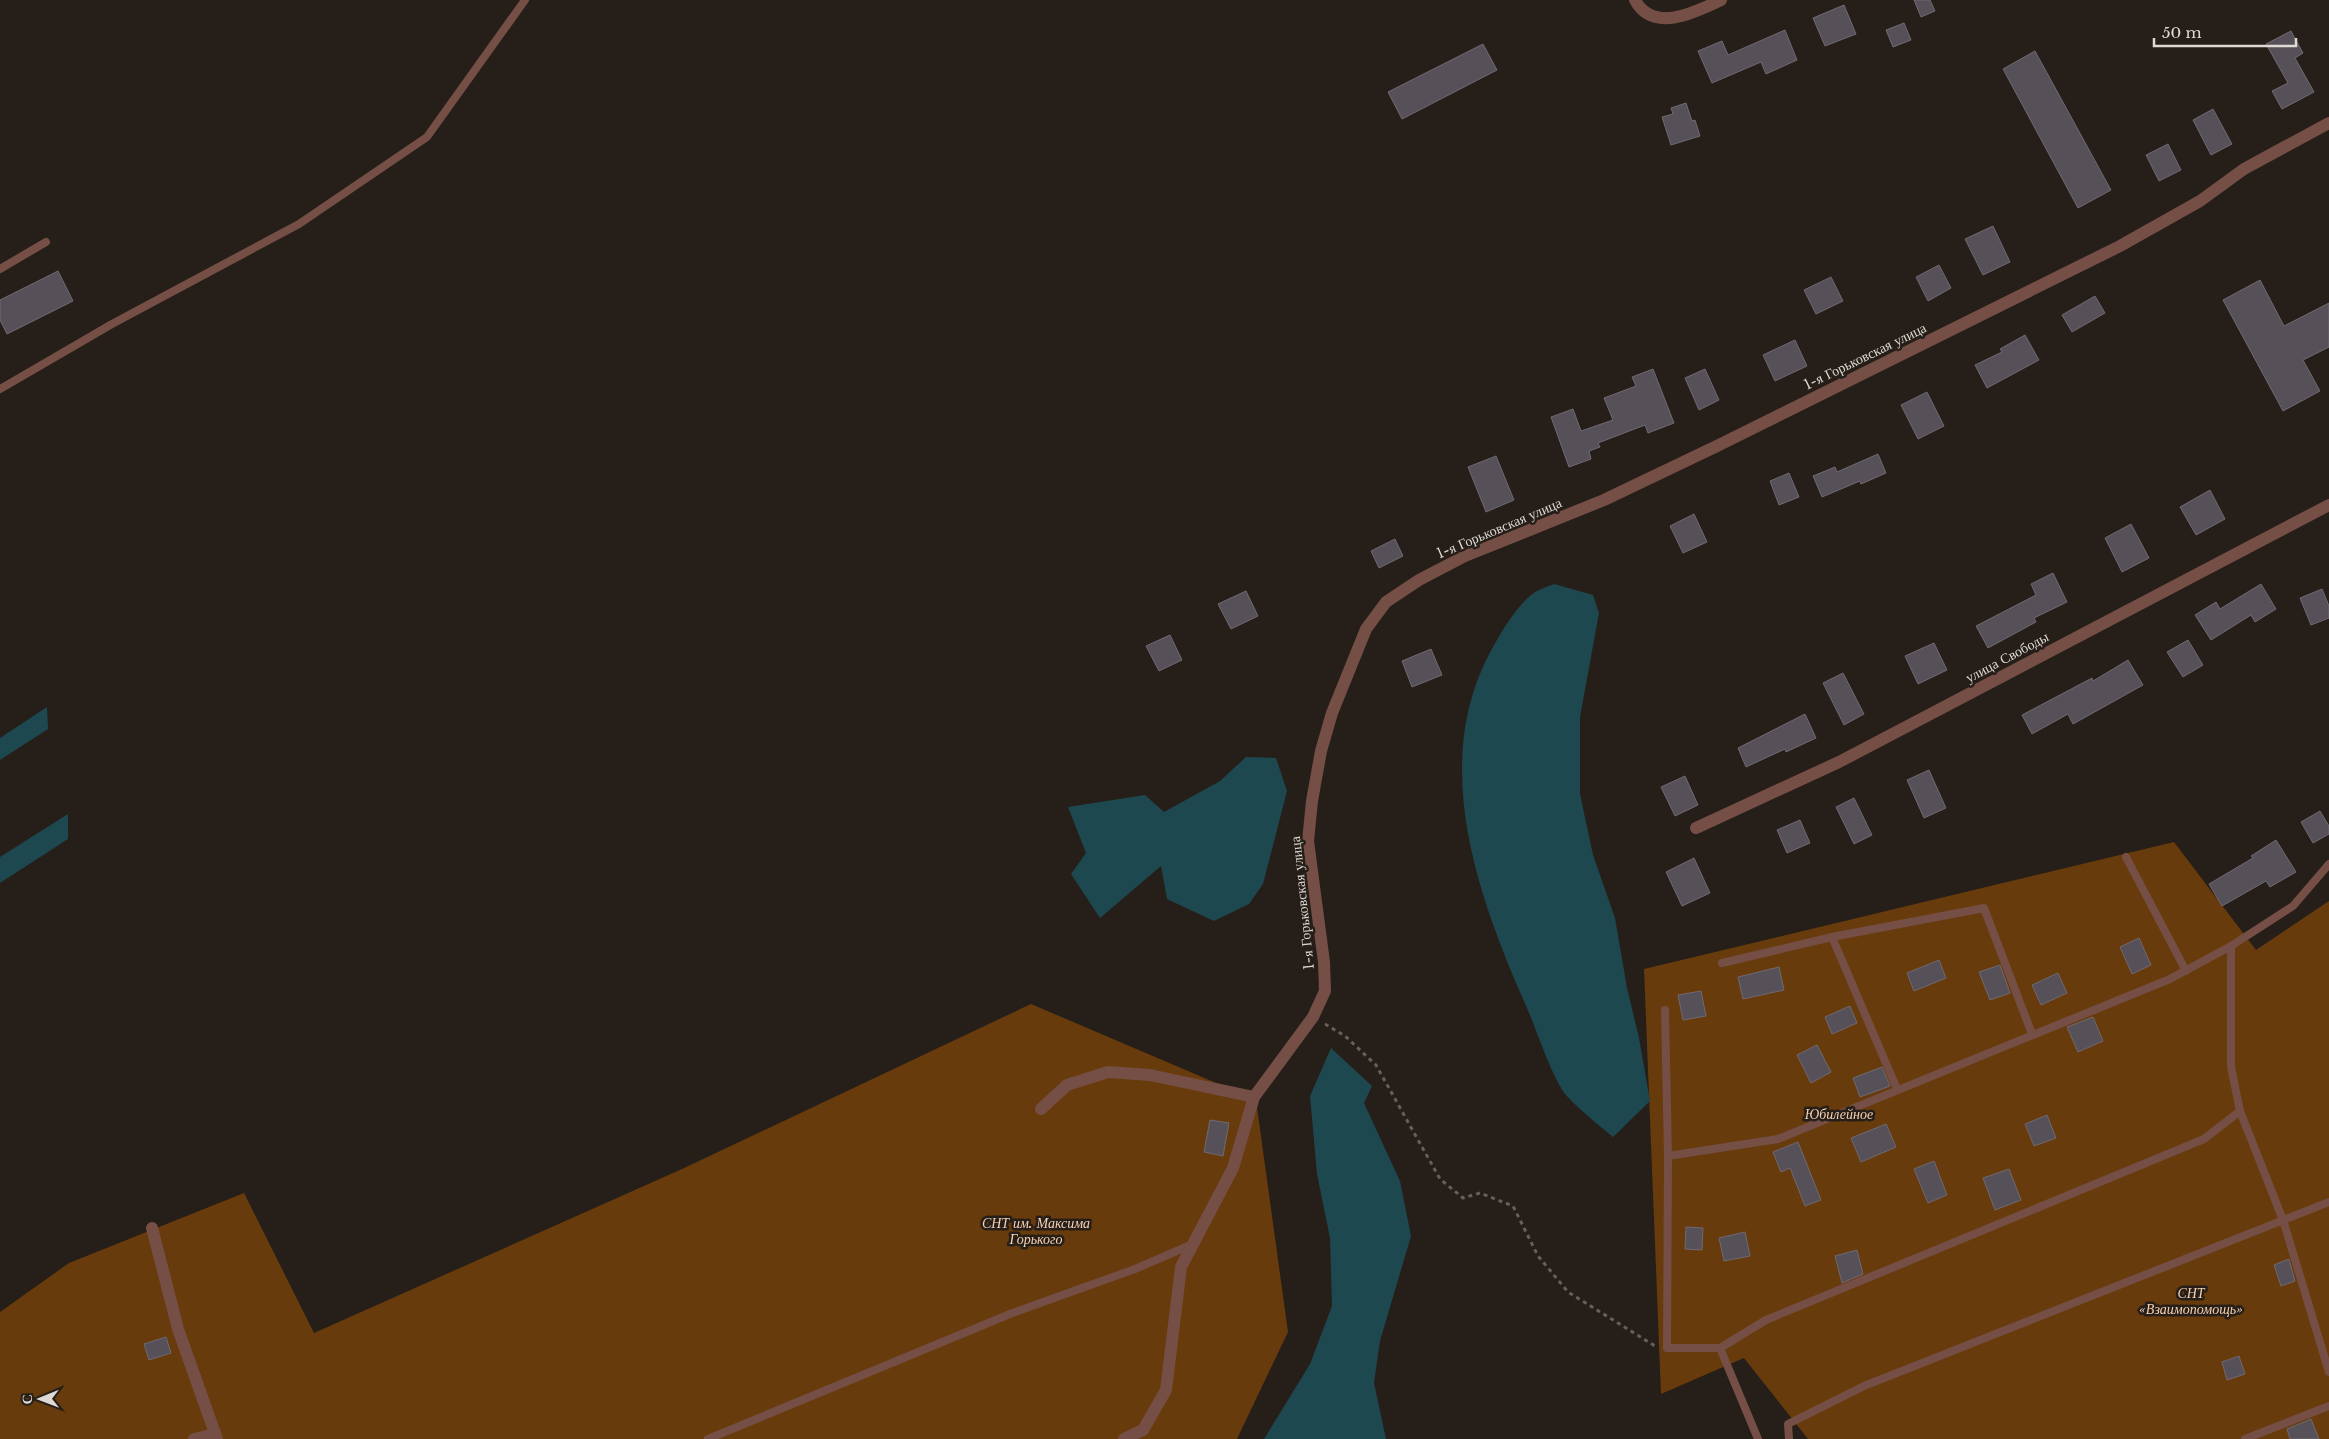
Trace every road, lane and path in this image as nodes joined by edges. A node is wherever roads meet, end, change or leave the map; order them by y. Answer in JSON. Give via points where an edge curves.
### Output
{"nodes":[{"id":1,"x":525,"y":0,"type":"edge"},
{"id":2,"x":1635,"y":0,"type":"edge"},
{"id":3,"x":1721,"y":0,"type":"edge"},
{"id":4,"x":2329,"y":123,"type":"edge"},
{"id":5,"x":46,"y":242,"type":"dead end"},
{"id":6,"x":0,"y":269,"type":"edge"},
{"id":7,"x":0,"y":390,"type":"edge"},
{"id":8,"x":2329,"y":505,"type":"edge"},
{"id":9,"x":1696,"y":828,"type":"dead end"},
{"id":10,"x":2126,"y":857,"type":"dead end"},
{"id":11,"x":2329,"y":864,"type":"edge"},
{"id":12,"x":1832,"y":937,"type":"junction"},
{"id":13,"x":2231,"y":946,"type":"junction"},
{"id":14,"x":1722,"y":962,"type":"dead end"},
{"id":15,"x":2186,"y":971,"type":"junction"},
{"id":16,"x":1665,"y":1010,"type":"dead end"},
{"id":17,"x":1313,"y":1017,"type":"junction"},
{"id":18,"x":2032,"y":1034,"type":"junction"},
{"id":19,"x":1897,"y":1090,"type":"junction"},
{"id":20,"x":1254,"y":1097,"type":"junction"},
{"id":21,"x":1041,"y":1109,"type":"dead end"},
{"id":22,"x":2240,"y":1111,"type":"junction"},
{"id":23,"x":1668,"y":1156,"type":"junction"},
{"id":24,"x":2329,"y":1202,"type":"edge"},
{"id":25,"x":2283,"y":1220,"type":"junction"},
{"id":26,"x":152,"y":1228,"type":"dead end"},
{"id":27,"x":1194,"y":1243,"type":"junction"},
{"id":28,"x":1667,"y":1348,"type":"junction"},
{"id":29,"x":1720,"y":1348,"type":"junction"},
{"id":30,"x":2329,"y":1372,"type":"edge"},
{"id":31,"x":2329,"y":1406,"type":"edge"},
{"id":32,"x":216,"y":1437,"type":"edge"},
{"id":33,"x":194,"y":1439,"type":"edge"},
{"id":34,"x":708,"y":1439,"type":"edge"},
{"id":35,"x":1124,"y":1439,"type":"edge"},
{"id":36,"x":1758,"y":1439,"type":"edge"},
{"id":37,"x":1789,"y":1439,"type":"edge"},
{"id":38,"x":2245,"y":1439,"type":"edge"}],
"edges":[{"from":1,"to":7,"type":"lane","via":[[427,137],[299,224],[112,324]]},
{"from":2,"to":3,"type":"street","via":[[1638,6],[1660,19],[1689,15]]},
{"from":4,"to":17,"type":"street","name":"1-я Горьковская улица","via":[[2244,169],[2200,201],[2120,246],[1613,496],[1465,556],[1386,602],[1366,629],[1332,713],[1312,801],[1308,841],[1325,991]]},
{"from":5,"to":6,"type":"lane"},
{"from":8,"to":9,"type":"street","name":"улица Свободы","via":[[1839,762]]},
{"from":10,"to":15,"type":"lane"},
{"from":11,"to":13,"type":"lane","via":[[2293,906]]},
{"from":12,"to":14,"type":"lane"},
{"from":12,"to":18,"type":"lane","via":[[1984,908]]},
{"from":12,"to":19,"type":"lane"},
{"from":13,"to":15,"type":"lane"},
{"from":13,"to":22,"type":"lane","via":[[2231,1067]]},
{"from":15,"to":18,"type":"lane"},
{"from":16,"to":23,"type":"lane"},
{"from":17,"to":20,"type":"street","name":"1-я Горьковская улица"},
{"from":17,"to":28,"type":"path","via":[[1345,1036],[1376,1065],[1440,1179],[1463,1198],[1480,1193],[1513,1206],[1538,1256],[1568,1292],[1650,1345]]},
{"from":18,"to":19,"type":"lane"},
{"from":19,"to":23,"type":"lane","via":[[1778,1139]]},
{"from":20,"to":21,"type":"street","via":[[1150,1075],[1108,1072],[1067,1085]]},
{"from":20,"to":27,"type":"street","name":"1-я Горьковская улица","via":[[1233,1168]]},
{"from":22,"to":25,"type":"lane"},
{"from":22,"to":29,"type":"lane","via":[[2204,1139],[1766,1320]]},
{"from":23,"to":28,"type":"lane"},
{"from":24,"to":25,"type":"lane"},
{"from":25,"to":30,"type":"lane"},
{"from":25,"to":37,"type":"lane","via":[[1864,1386],[1788,1424]]},
{"from":26,"to":32,"type":"street","via":[[178,1330]]},
{"from":27,"to":34,"type":"lane","via":[[1135,1269],[1010,1314]]},
{"from":27,"to":35,"type":"street","name":"1-я Горьковская улица","via":[[1181,1267],[1166,1390],[1143,1430]]},
{"from":28,"to":29,"type":"lane"},
{"from":29,"to":36,"type":"lane"},
{"from":31,"to":38,"type":"lane"},
{"from":32,"to":33,"type":"street"}]}
